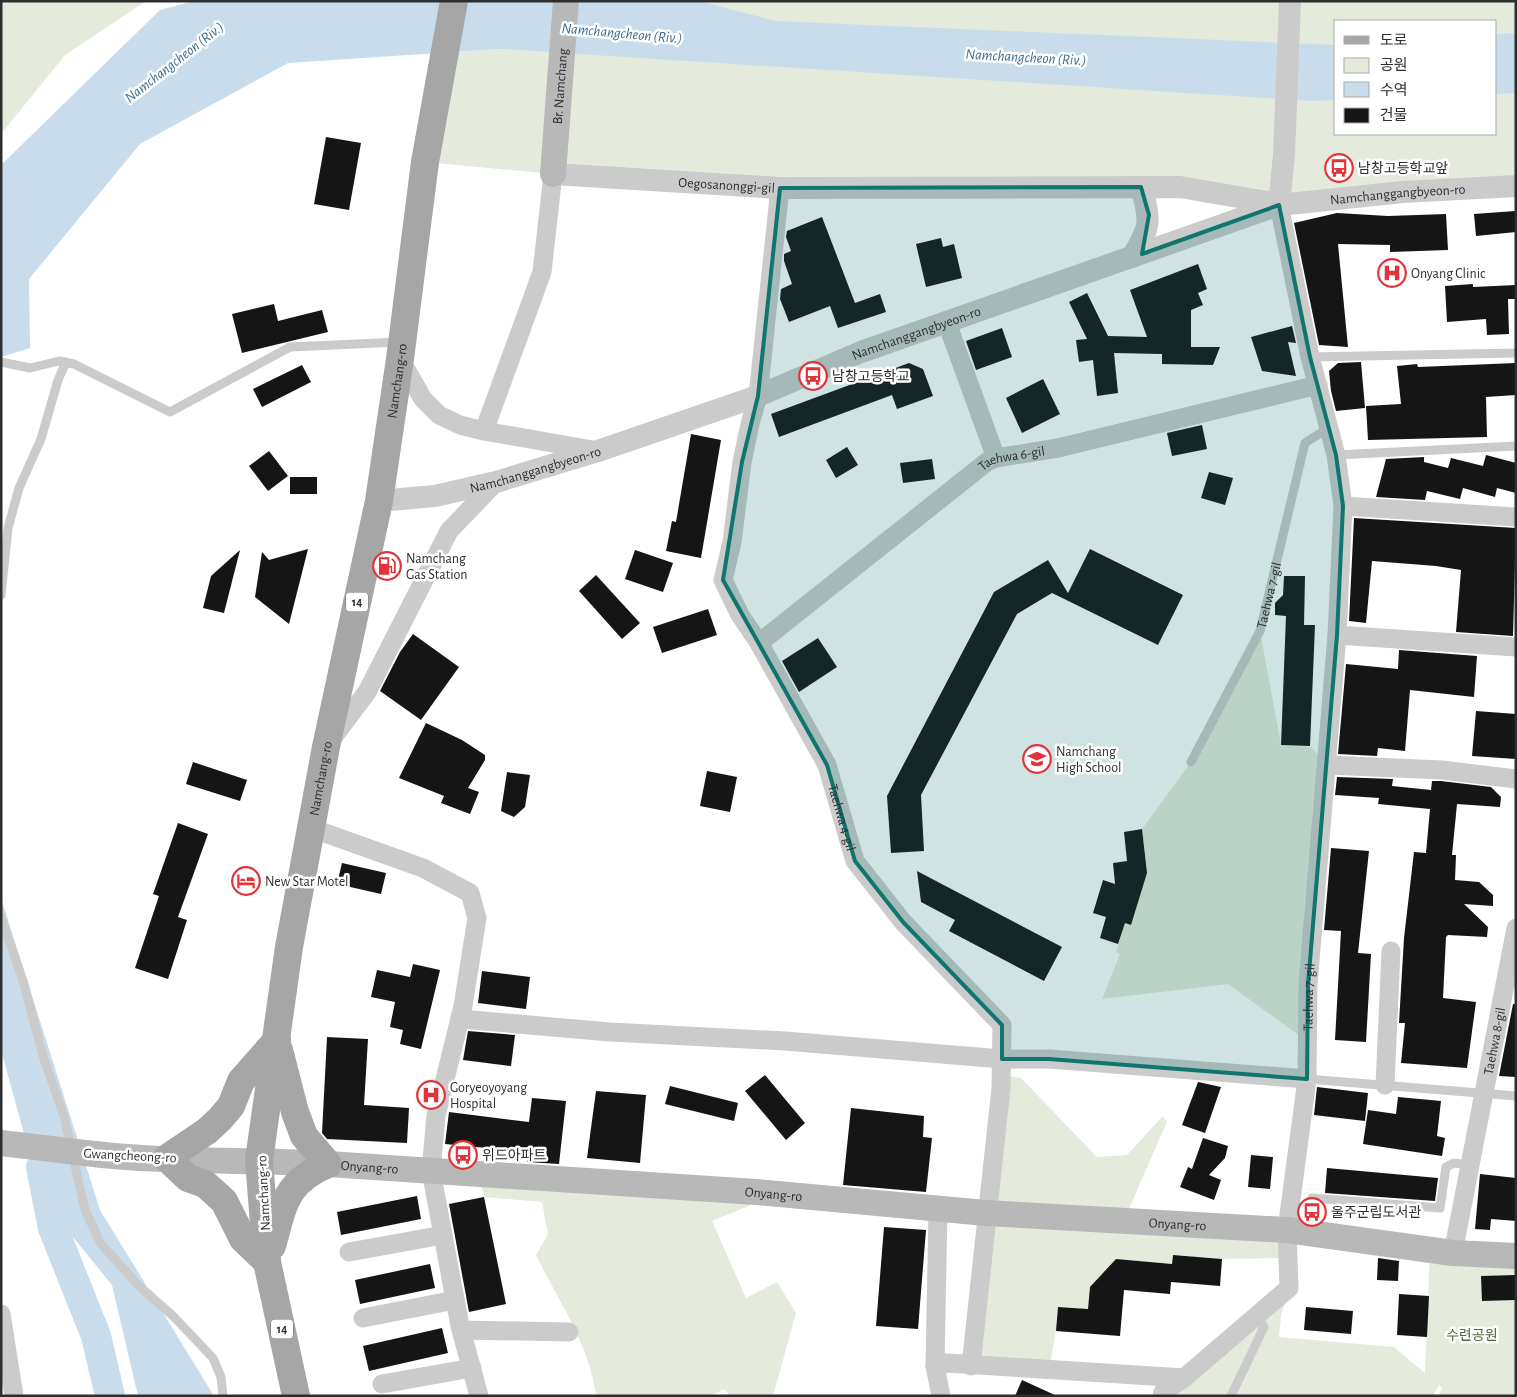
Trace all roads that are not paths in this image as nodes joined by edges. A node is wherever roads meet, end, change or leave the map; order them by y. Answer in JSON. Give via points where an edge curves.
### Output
{"nodes":[{"id":1,"x":454,"y":1,"type":"edge"},
{"id":2,"x":566,"y":1,"type":"edge"},
{"id":3,"x":1290,"y":1,"type":"edge"},
{"id":4,"x":552,"y":174,"type":"junction"},
{"id":5,"x":1516,"y":186,"type":"edge"},
{"id":6,"x":1141,"y":187,"type":"junction"},
{"id":7,"x":780,"y":188,"type":"junction"},
{"id":8,"x":1279,"y":205,"type":"junction"},
{"id":9,"x":1132,"y":257,"type":"junction"},
{"id":10,"x":947,"y":323,"type":"junction"},
{"id":11,"x":401,"y":350,"type":"junction"},
{"id":12,"x":1516,"y":353,"type":"edge"},
{"id":13,"x":1310,"y":357,"type":"junction"},
{"id":14,"x":1,"y":362,"type":"edge"},
{"id":15,"x":66,"y":362,"type":"junction"},
{"id":16,"x":1318,"y":386,"type":"junction"},
{"id":17,"x":758,"y":396,"type":"junction"},
{"id":18,"x":1330,"y":427,"type":"junction"},
{"id":19,"x":484,"y":431,"type":"junction"},
{"id":20,"x":1516,"y":446,"type":"edge"},
{"id":21,"x":598,"y":451,"type":"junction"},
{"id":22,"x":1336,"y":455,"type":"junction"},
{"id":23,"x":996,"y":458,"type":"junction"},
{"id":24,"x":496,"y":482,"type":"junction"},
{"id":25,"x":379,"y":501,"type":"junction"},
{"id":26,"x":1343,"y":506,"type":"junction"},
{"id":27,"x":1516,"y":517,"type":"edge"},
{"id":28,"x":1,"y":595,"type":"edge"},
{"id":29,"x":1337,"y":635,"type":"junction"},
{"id":30,"x":759,"y":643,"type":"junction"},
{"id":31,"x":1516,"y":647,"type":"edge"},
{"id":32,"x":326,"y":747,"type":"junction"},
{"id":33,"x":1190,"y":762,"type":"dead end"},
{"id":34,"x":1327,"y":765,"type":"junction"},
{"id":35,"x":1516,"y":780,"type":"edge"},
{"id":36,"x":311,"y":828,"type":"junction"},
{"id":37,"x":1,"y":917,"type":"edge"},
{"id":38,"x":1516,"y":928,"type":"edge"},
{"id":39,"x":1390,"y":951,"type":"dead end"},
{"id":40,"x":1509,"y":1004,"type":"edge"},
{"id":41,"x":460,"y":1019,"type":"junction"},
{"id":42,"x":277,"y":1040,"type":"junction"},
{"id":43,"x":1002,"y":1059,"type":"junction"},
{"id":44,"x":1307,"y":1078,"type":"junction"},
{"id":45,"x":1385,"y":1085,"type":"junction"},
{"id":46,"x":1484,"y":1094,"type":"junction"},
{"id":47,"x":1516,"y":1096,"type":"edge"},
{"id":48,"x":1,"y":1143,"type":"edge"},
{"id":49,"x":167,"y":1158,"type":"junction"},
{"id":50,"x":259,"y":1160,"type":"junction"},
{"id":51,"x":328,"y":1164,"type":"junction"},
{"id":52,"x":1470,"y":1165,"type":"junction"},
{"id":53,"x":430,"y":1171,"type":"junction"},
{"id":54,"x":1312,"y":1198,"type":"dead end"},
{"id":55,"x":938,"y":1209,"type":"junction"},
{"id":56,"x":986,"y":1213,"type":"junction"},
{"id":57,"x":1287,"y":1230,"type":"junction"},
{"id":58,"x":443,"y":1234,"type":"junction"},
{"id":59,"x":350,"y":1252,"type":"dead end"},
{"id":60,"x":1453,"y":1253,"type":"junction"},
{"id":61,"x":1516,"y":1256,"type":"edge"},
{"id":62,"x":267,"y":1262,"type":"junction"},
{"id":63,"x":455,"y":1300,"type":"junction"},
{"id":64,"x":1,"y":1314,"type":"edge"},
{"id":65,"x":1257,"y":1316,"type":"junction"},
{"id":66,"x":363,"y":1318,"type":"dead end"},
{"id":67,"x":462,"y":1330,"type":"junction"},
{"id":68,"x":569,"y":1332,"type":"dead end"},
{"id":69,"x":935,"y":1366,"type":"junction"},
{"id":70,"x":971,"y":1366,"type":"junction"},
{"id":71,"x":472,"y":1368,"type":"junction"},
{"id":72,"x":1184,"y":1378,"type":"junction"},
{"id":73,"x":382,"y":1384,"type":"dead end"},
{"id":74,"x":14,"y":1396,"type":"edge"},
{"id":75,"x":223,"y":1396,"type":"edge"},
{"id":76,"x":296,"y":1396,"type":"edge"},
{"id":77,"x":479,"y":1396,"type":"edge"},
{"id":78,"x":941,"y":1396,"type":"edge"},
{"id":79,"x":1162,"y":1396,"type":"edge"},
{"id":80,"x":1231,"y":1396,"type":"edge"}],
"edges":[{"from":1,"to":11,"type":"main road","name":"Namchang-ro","number":"14","via":[[425,162]]},
{"from":2,"to":4,"type":"main road","name":"Br. Namchang"},
{"from":3,"to":8,"type":"street"},
{"from":4,"to":7,"type":"street","name":"Oegosanonggi-gil"},
{"from":4,"to":19,"type":"street","via":[[542,272]]},
{"from":5,"to":8,"type":"street","name":"Namchanggangbyeon-ro","via":[[1404,192]]},
{"from":6,"to":7,"type":"street","name":"Namchanggangbyeon-ro"},
{"from":6,"to":8,"type":"street","name":"Namchanggangbyeon-ro","via":[[1180,187]]},
{"from":6,"to":9,"type":"street","via":[[1149,215],[1145,235]]},
{"from":7,"to":17,"type":"street","name":"Oegosanonggi-gil"},
{"from":8,"to":9,"type":"street","name":"Namchanggangbyeon-ro"},
{"from":8,"to":13,"type":"street","name":"Taehwa 7-gil"},
{"from":9,"to":10,"type":"street","name":"Namchanggangbyeon-ro"},
{"from":10,"to":17,"type":"street","name":"Namchanggangbyeon-ro","via":[[861,352]]},
{"from":10,"to":23,"type":"street"},
{"from":11,"to":15,"type":"lane","via":[[290,347],[170,412]]},
{"from":11,"to":19,"type":"street","via":[[423,399],[439,415]]},
{"from":11,"to":25,"type":"main road","name":"Namchang-ro","number":"14"},
{"from":12,"to":13,"type":"lane"},
{"from":13,"to":16,"type":"street","name":"Taehwa 7-gil"},
{"from":14,"to":15,"type":"lane","via":[[30,368]]},
{"from":15,"to":28,"type":"lane","via":[[40,439],[19,488],[8,528]]},
{"from":16,"to":18,"type":"street","name":"Taehwa 7-gil"},
{"from":16,"to":23,"type":"street","name":"Taehwa 6-gil","via":[[1058,448]]},
{"from":17,"to":21,"type":"street","name":"Namchanggangbyeon-ro"},
{"from":17,"to":30,"type":"street","name":"Taehwa 4-gil","via":[[750,424],[723,580],[740,615]]},
{"from":18,"to":22,"type":"street","name":"Taehwa 7-gil"},
{"from":18,"to":33,"type":"lane","name":"Taehwa 7-gil","via":[[1305,443],[1260,631]]},
{"from":19,"to":21,"type":"street"},
{"from":20,"to":22,"type":"lane"},
{"from":21,"to":24,"type":"street","name":"Namchanggangbyeon-ro"},
{"from":22,"to":26,"type":"street","name":"Taehwa 7-gil"},
{"from":23,"to":30,"type":"street","name":"Taehwa 6-gil","via":[[988,461]]},
{"from":24,"to":25,"type":"street","name":"Namchanggangbyeon-ro","via":[[435,496]]},
{"from":24,"to":32,"type":"street","via":[[449,531],[367,692]]},
{"from":25,"to":32,"type":"main road","name":"Namchang-ro","number":"14"},
{"from":26,"to":27,"type":"street"},
{"from":26,"to":29,"type":"street","name":"Taehwa 7-gil"},
{"from":29,"to":31,"type":"street"},
{"from":29,"to":34,"type":"street","name":"Taehwa 7-gil"},
{"from":30,"to":43,"type":"street","name":"Taehwa 4-gil","via":[[827,765],[855,861],[903,922],[1002,1025]]},
{"from":32,"to":36,"type":"main road","name":"Namchang-ro","number":"14"},
{"from":34,"to":35,"type":"street","via":[[1442,770]]},
{"from":34,"to":44,"type":"street","name":"Taehwa 7-gil","via":[[1308,985]]},
{"from":36,"to":41,"type":"street","via":[[423,868],[470,893],[477,918]]},
{"from":36,"to":42,"type":"main road","name":"Namchang-ro","number":"14","via":[[289,947]]},
{"from":37,"to":75,"type":"lane","via":[[64,1116],[85,1210],[101,1244],[213,1358],[221,1377]]},
{"from":38,"to":40,"type":"street","name":"Taehwa 8-gil"},
{"from":39,"to":45,"type":"street"},
{"from":40,"to":46,"type":"street","name":"Taehwa 8-gil"},
{"from":41,"to":43,"type":"street"},
{"from":41,"to":53,"type":"street","via":[[436,1116]]},
{"from":42,"to":49,"type":"main road","via":[[241,1081],[220,1119]]},
{"from":42,"to":50,"type":"main road","name":"Namchang-ro","number":"14"},
{"from":42,"to":51,"type":"main road","via":[[304,1136]]},
{"from":43,"to":44,"type":"street","via":[[1049,1059]]},
{"from":43,"to":56,"type":"street","name":"Taehwa 4-gil"},
{"from":44,"to":45,"type":"lane"},
{"from":44,"to":57,"type":"street","name":"Taehwa 7-gil"},
{"from":45,"to":46,"type":"lane"},
{"from":46,"to":47,"type":"lane","name":"Taehwa 8-gil"},
{"from":46,"to":52,"type":"street","name":"Taehwa 8-gil"},
{"from":48,"to":49,"type":"main road","name":"Gwangcheong-ro","bridge":true,"via":[[121,1157]]},
{"from":49,"to":50,"type":"main road","name":"Gwangcheong-ro"},
{"from":49,"to":62,"type":"main road","via":[[188,1178],[205,1184],[224,1201],[243,1239]]},
{"from":50,"to":51,"type":"main road","name":"Onyang-ro"},
{"from":50,"to":62,"type":"main road","name":"Namchang-ro","number":"14"},
{"from":51,"to":53,"type":"main road","name":"Onyang-ro"},
{"from":51,"to":62,"type":"main road","via":[[310,1172],[291,1190]]},
{"from":52,"to":54,"type":"lane","via":[[1454,1163],[1446,1167],[1440,1208]]},
{"from":52,"to":60,"type":"street","name":"Taehwa 8-gil"},
{"from":53,"to":55,"type":"main road","name":"Onyang-ro","via":[[756,1192]]},
{"from":53,"to":58,"type":"street"},
{"from":55,"to":56,"type":"main road","name":"Onyang-ro"},
{"from":55,"to":69,"type":"street"},
{"from":56,"to":57,"type":"main road","name":"Onyang-ro"},
{"from":56,"to":70,"type":"street","name":"Taehwa 4-gil"},
{"from":57,"to":60,"type":"main road","name":"Onyang-ro"},
{"from":57,"to":65,"type":"street","via":[[1289,1288]]},
{"from":58,"to":59,"type":"street"},
{"from":58,"to":63,"type":"street"},
{"from":60,"to":61,"type":"main road","name":"Onyang-ro"},
{"from":62,"to":76,"type":"main road","name":"Namchang-ro","number":"14"},
{"from":63,"to":66,"type":"street"},
{"from":63,"to":67,"type":"street"},
{"from":64,"to":74,"type":"street"},
{"from":65,"to":72,"type":"street"},
{"from":65,"to":80,"type":"lane","via":[[1264,1327]]},
{"from":67,"to":68,"type":"street"},
{"from":67,"to":71,"type":"street"},
{"from":69,"to":70,"type":"street","via":[[947,1363]]},
{"from":69,"to":78,"type":"street"},
{"from":70,"to":72,"type":"street"},
{"from":71,"to":73,"type":"street"},
{"from":71,"to":77,"type":"street"},
{"from":72,"to":79,"type":"street"}]}
